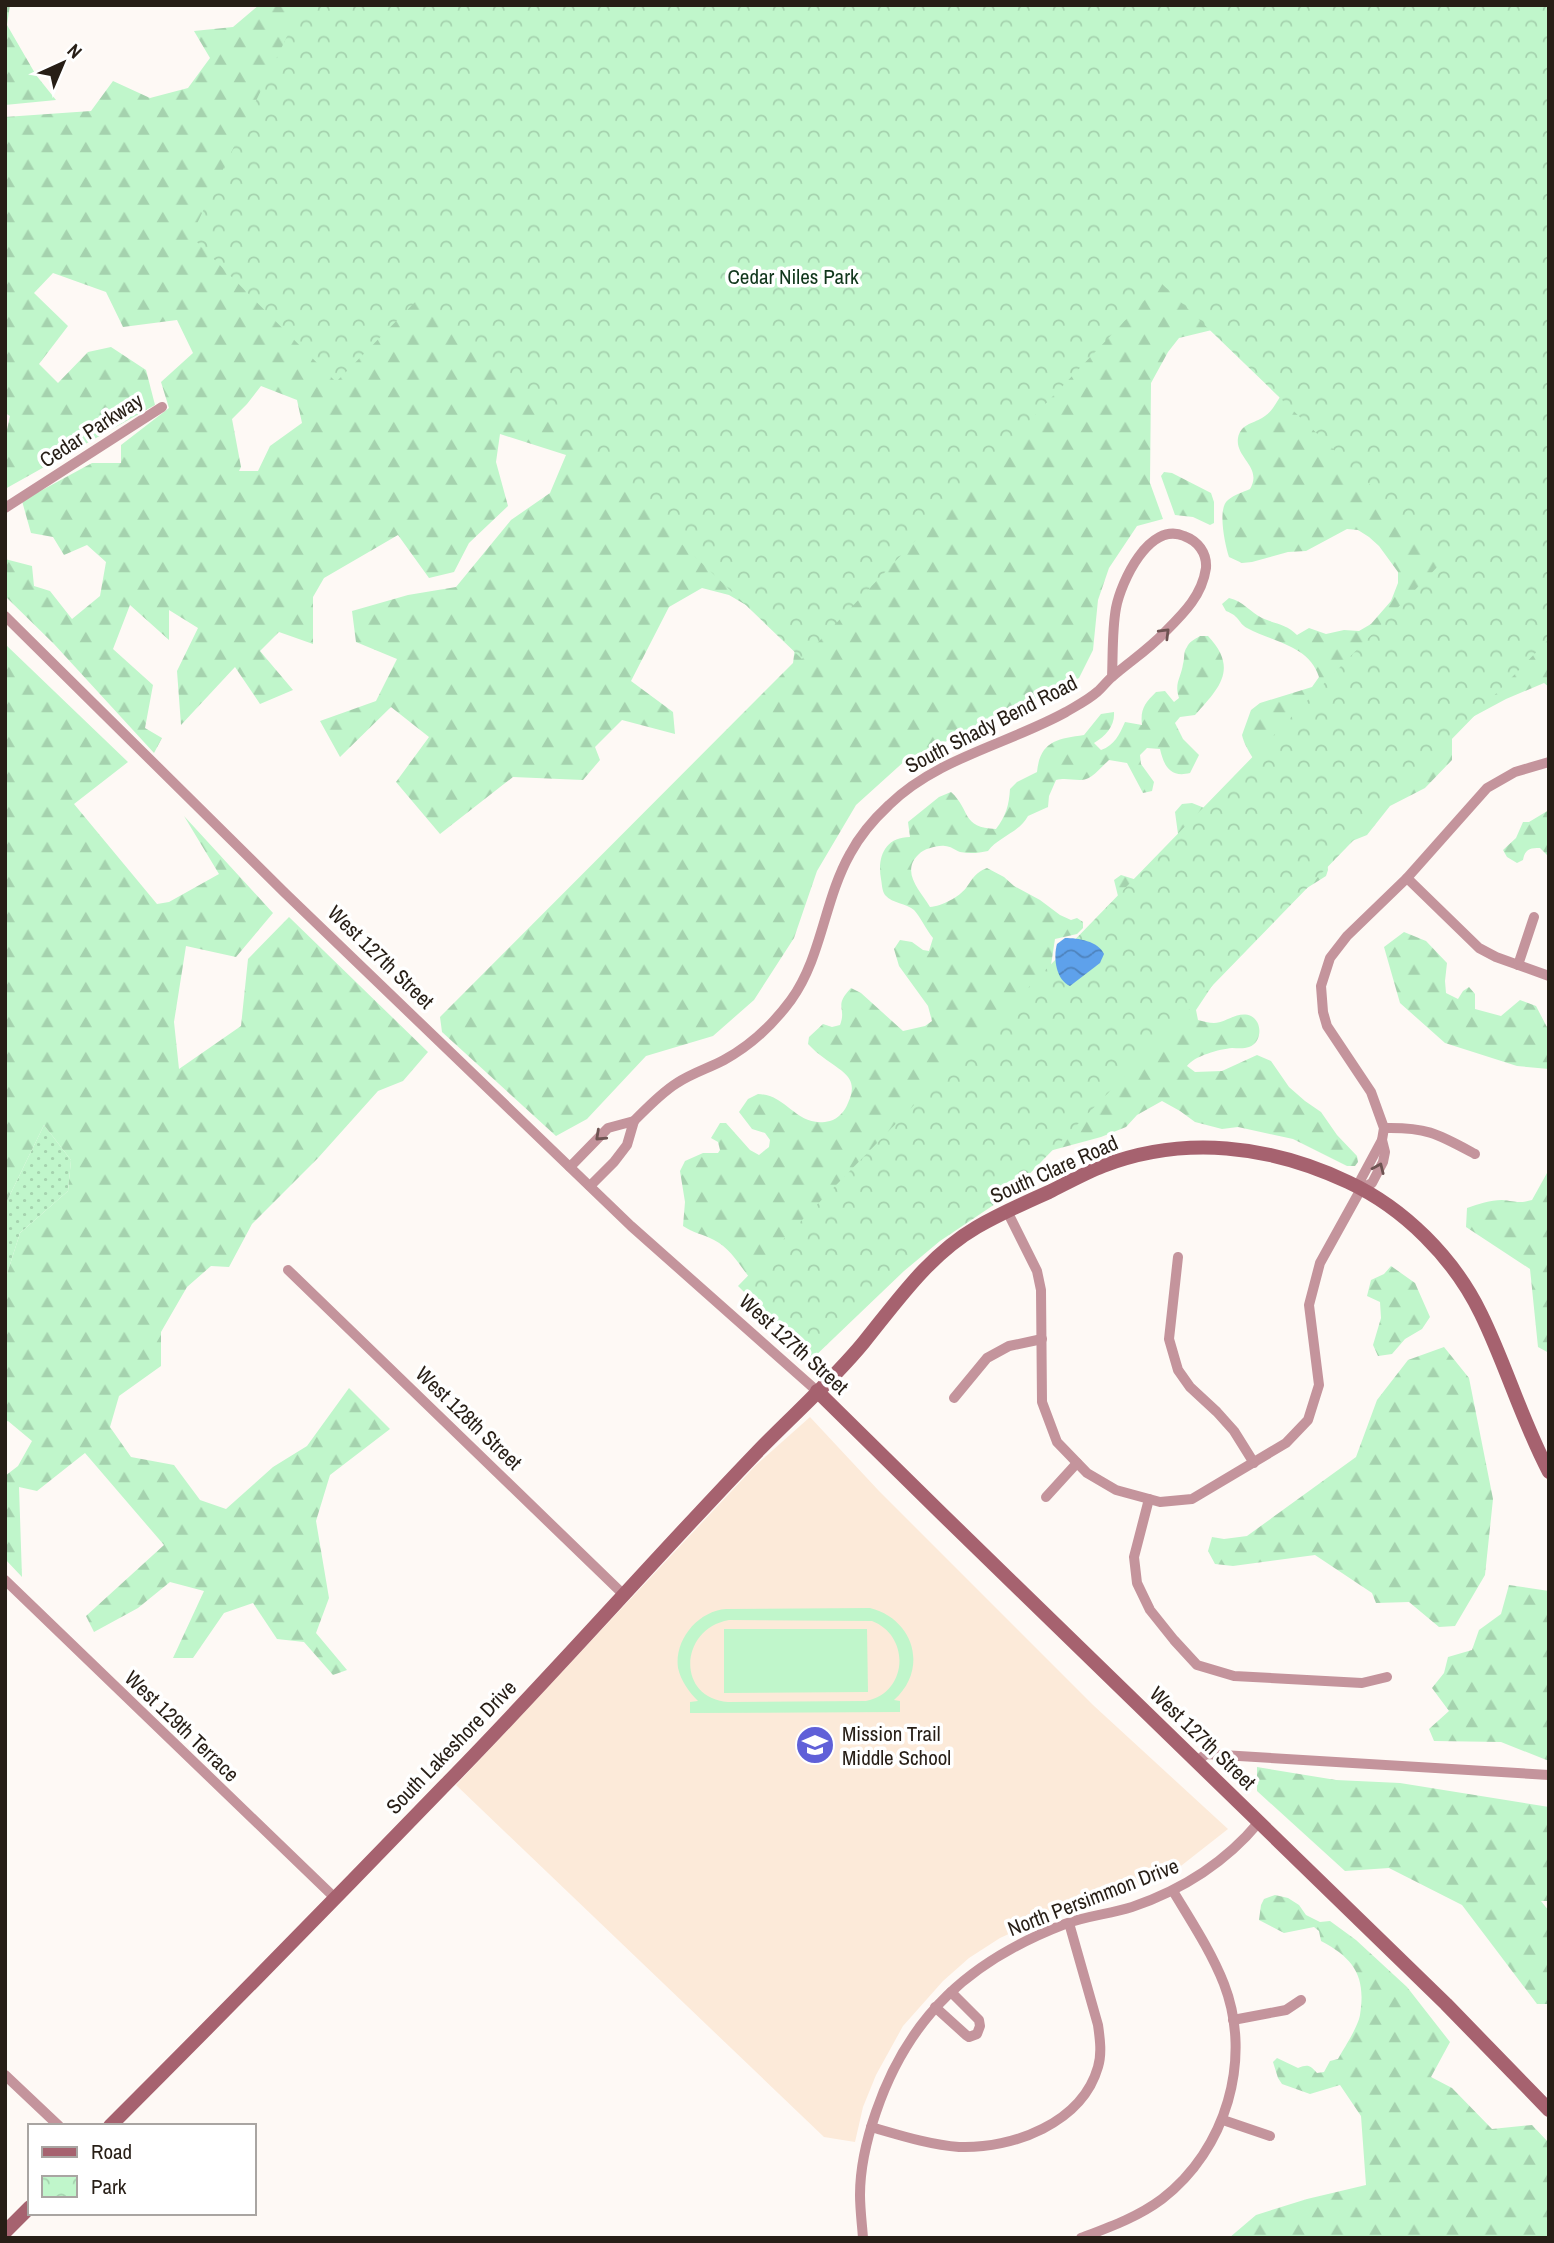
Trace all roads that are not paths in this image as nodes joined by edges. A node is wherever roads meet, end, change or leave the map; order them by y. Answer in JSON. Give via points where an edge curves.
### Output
{"nodes":[{"id":1,"x":162,"y":407,"type":"dead end"},
{"id":2,"x":5,"y":508,"type":"edge"},
{"id":3,"x":5,"y":616,"type":"edge"},
{"id":4,"x":1112,"y":677,"type":"junction"},
{"id":5,"x":1549,"y":762,"type":"edge"},
{"id":6,"x":1407,"y":878,"type":"junction"},
{"id":7,"x":1534,"y":917,"type":"dead end"},
{"id":8,"x":1518,"y":965,"type":"junction"},
{"id":9,"x":1549,"y":976,"type":"edge"},
{"id":10,"x":634,"y":1121,"type":"junction"},
{"id":11,"x":1384,"y":1128,"type":"junction"},
{"id":12,"x":1475,"y":1154,"type":"dead end"},
{"id":13,"x":570,"y":1167,"type":"junction"},
{"id":14,"x":590,"y":1186,"type":"junction"},
{"id":15,"x":1361,"y":1189,"type":"junction"},
{"id":16,"x":1007,"y":1211,"type":"junction"},
{"id":17,"x":1178,"y":1257,"type":"dead end"},
{"id":18,"x":288,"y":1270,"type":"dead end"},
{"id":19,"x":1042,"y":1339,"type":"junction"},
{"id":20,"x":817,"y":1391,"type":"junction"},
{"id":21,"x":954,"y":1398,"type":"dead end"},
{"id":22,"x":1077,"y":1463,"type":"junction"},
{"id":23,"x":1254,"y":1463,"type":"junction"},
{"id":24,"x":1549,"y":1472,"type":"edge"},
{"id":25,"x":1046,"y":1497,"type":"dead end"},
{"id":26,"x":1149,"y":1499,"type":"junction"},
{"id":27,"x":5,"y":1580,"type":"edge"},
{"id":28,"x":624,"y":1594,"type":"junction"},
{"id":29,"x":1387,"y":1677,"type":"dead end"},
{"id":30,"x":1196,"y":1762,"type":"junction"},
{"id":31,"x":1549,"y":1775,"type":"edge"},
{"id":32,"x":1259,"y":1822,"type":"junction"},
{"id":33,"x":1173,"y":1891,"type":"junction"},
{"id":34,"x":334,"y":1897,"type":"junction"},
{"id":35,"x":1069,"y":1923,"type":"junction"},
{"id":36,"x":951,"y":1992,"type":"junction"},
{"id":37,"x":1301,"y":2000,"type":"dead end"},
{"id":38,"x":936,"y":2007,"type":"junction"},
{"id":39,"x":1233,"y":2020,"type":"junction"},
{"id":40,"x":5,"y":2075,"type":"edge"},
{"id":41,"x":1549,"y":2110,"type":"edge"},
{"id":42,"x":1223,"y":2120,"type":"junction"},
{"id":43,"x":57,"y":2124,"type":"edge"},
{"id":44,"x":112,"y":2124,"type":"edge"},
{"id":45,"x":871,"y":2127,"type":"junction"},
{"id":46,"x":1270,"y":2136,"type":"dead end"},
{"id":47,"x":28,"y":2209,"type":"edge"},
{"id":48,"x":5,"y":2232,"type":"edge"},
{"id":49,"x":863,"y":2238,"type":"edge"},
{"id":50,"x":1081,"y":2238,"type":"edge"}],
"edges":[{"from":1,"to":2,"type":"street","name":"Cedar Parkway"},
{"from":3,"to":13,"type":"street","name":"West 127th Street"},
{"from":4,"to":4,"type":"street","name":"South Shady Bend Road","one_way":true,"via":[[1149,648],[1198,594],[1206,561],[1203,550],[1182,534],[1170,534],[1147,545],[1121,589]]},
{"from":4,"to":10,"type":"street","name":"South Shady Bend Road","via":[[1065,712],[909,786],[865,830],[849,855],[808,972],[791,1000],[749,1043],[674,1085]]},
{"from":5,"to":6,"type":"street","via":[[1515,772],[1488,788]]},
{"from":6,"to":8,"type":"street","via":[[1479,948]]},
{"from":6,"to":11,"type":"street","via":[[1338,946],[1321,986],[1327,1026],[1371,1092]]},
{"from":7,"to":8,"type":"street"},
{"from":8,"to":9,"type":"street"},
{"from":10,"to":13,"type":"street","one_way":true,"via":[[608,1128]]},
{"from":10,"to":14,"type":"street","via":[[627,1145]]},
{"from":11,"to":12,"type":"street","via":[[1427,1130]]},
{"from":11,"to":15,"type":"street","via":[[1361,1179]]},
{"from":13,"to":14,"type":"street","name":"West 127th Street"},
{"from":14,"to":20,"type":"street","name":"West 127th Street"},
{"from":15,"to":16,"type":"street","name":"South Clare Road","via":[[1286,1159],[1223,1146],[1188,1147],[1103,1166]]},
{"from":15,"to":23,"type":"street","via":[[1320,1264],[1309,1304],[1319,1385],[1308,1420],[1286,1443]]},
{"from":15,"to":24,"type":"street","name":"South Clare Road","via":[[1417,1229],[1455,1270],[1482,1315]]},
{"from":16,"to":19,"type":"street","via":[[1037,1271]]},
{"from":16,"to":20,"type":"street","name":"South Clare Road","via":[[939,1255]]},
{"from":17,"to":23,"type":"street","via":[[1169,1339],[1178,1370],[1234,1431]]},
{"from":18,"to":28,"type":"street","name":"West 128th Street"},
{"from":19,"to":21,"type":"street","via":[[1009,1346],[987,1358]]},
{"from":19,"to":22,"type":"street","via":[[1042,1402],[1057,1442]]},
{"from":20,"to":28,"type":"street","name":"South Lakeshore Drive"},
{"from":20,"to":30,"type":"street","name":"West 127th Street"},
{"from":22,"to":25,"type":"street"},
{"from":22,"to":26,"type":"street","via":[[1116,1490]]},
{"from":23,"to":26,"type":"street","via":[[1192,1499]]},
{"from":26,"to":29,"type":"street","via":[[1134,1557],[1137,1583],[1150,1610],[1197,1665],[1234,1676],[1362,1683]]},
{"from":27,"to":34,"type":"street","name":"West 129th Terrace"},
{"from":28,"to":34,"type":"street","name":"South Lakeshore Drive","via":[[453,1778]]},
{"from":30,"to":31,"type":"street","via":[[1206,1754]]},
{"from":30,"to":32,"type":"street","name":"West 127th Street"},
{"from":32,"to":33,"type":"street","name":"North Persimmon Drive","via":[[1214,1866]]},
{"from":32,"to":41,"type":"street","name":"West 127th Street"},
{"from":33,"to":35,"type":"street","name":"North Persimmon Drive"},
{"from":33,"to":39,"type":"street","via":[[1224,1984]]},
{"from":34,"to":44,"type":"street","name":"South Lakeshore Drive"},
{"from":35,"to":36,"type":"street","name":"North Persimmon Drive","via":[[1005,1951]]},
{"from":35,"to":45,"type":"street","via":[[1100,2038],[1097,2068],[1075,2107],[1029,2134],[975,2146],[930,2142]]},
{"from":36,"to":38,"type":"street","name":"North Persimmon Drive"},
{"from":36,"to":38,"type":"street","via":[[979,2020],[976,2034],[966,2035]]},
{"from":37,"to":39,"type":"street","via":[[1286,2010]]},
{"from":38,"to":45,"type":"street","name":"North Persimmon Drive","via":[[898,2059]]},
{"from":39,"to":42,"type":"street","via":[[1233,2075]]},
{"from":40,"to":43,"type":"street"},
{"from":42,"to":46,"type":"street"},
{"from":42,"to":50,"type":"street","via":[[1196,2165],[1171,2192],[1136,2216]]},
{"from":45,"to":49,"type":"street","name":"North Persimmon Drive","via":[[860,2194]]},
{"from":47,"to":48,"type":"street"}]}
